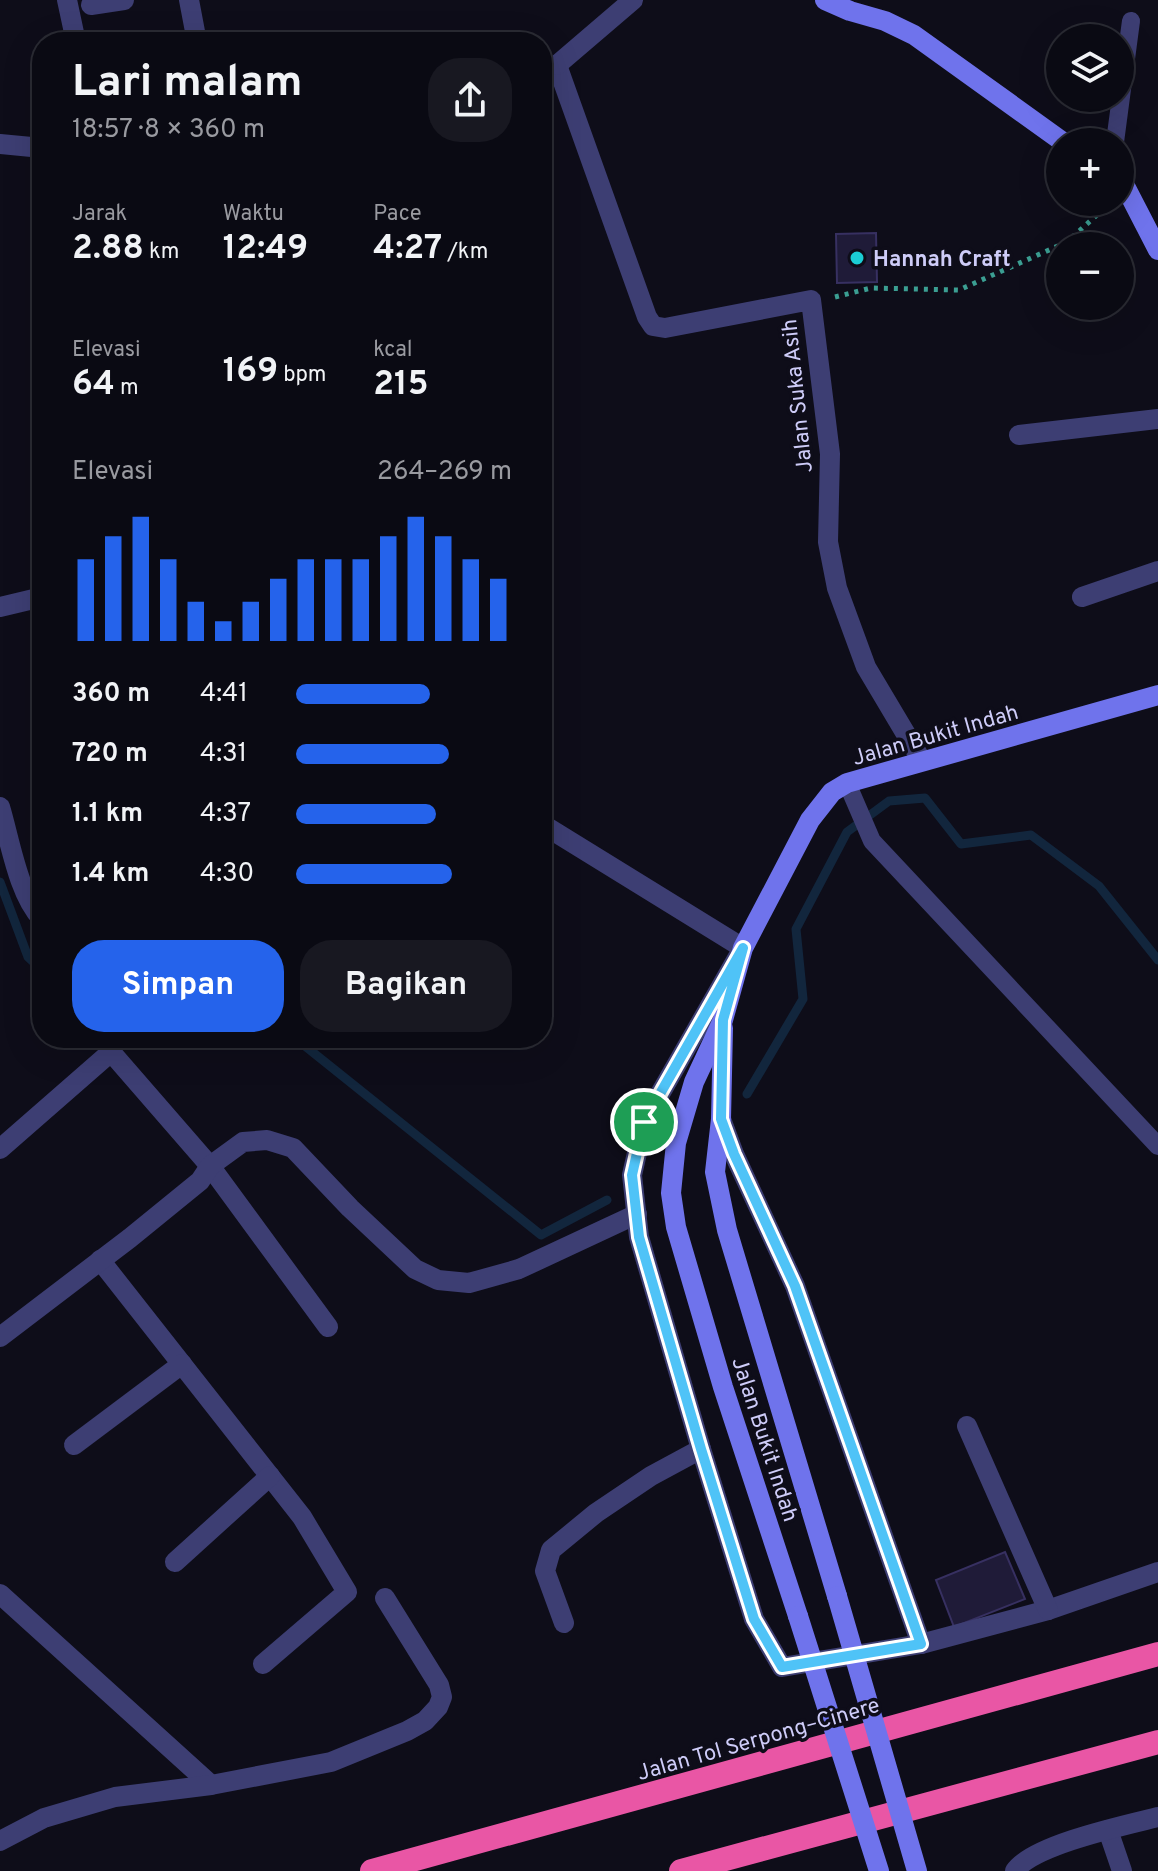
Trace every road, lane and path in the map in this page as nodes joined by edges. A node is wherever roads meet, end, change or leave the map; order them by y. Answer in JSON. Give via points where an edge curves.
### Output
{"nodes":[{"id":1,"x":67,"y":0,"type":"edge"},
{"id":2,"x":124,"y":0,"type":"edge"},
{"id":3,"x":189,"y":0,"type":"edge"},
{"id":4,"x":633,"y":0,"type":"edge"},
{"id":5,"x":825,"y":0,"type":"edge"},
{"id":6,"x":91,"y":5,"type":"dead end"},
{"id":7,"x":1131,"y":21,"type":"dead end"},
{"id":8,"x":74,"y":32,"type":"edge"},
{"id":9,"x":195,"y":32,"type":"edge"},
{"id":10,"x":552,"y":63,"type":"edge"},
{"id":11,"x":552,"y":70,"type":"edge"},
{"id":12,"x":1117,"y":128,"type":"edge"},
{"id":13,"x":1046,"y":130,"type":"edge"},
{"id":14,"x":0,"y":144,"type":"edge"},
{"id":15,"x":32,"y":147,"type":"edge"},
{"id":16,"x":1134,"y":204,"type":"edge"},
{"id":17,"x":1096,"y":216,"type":"edge"},
{"id":18,"x":1158,"y":250,"type":"edge"},
{"id":19,"x":811,"y":300,"type":"junction"},
{"id":20,"x":1158,"y":419,"type":"edge"},
{"id":21,"x":1019,"y":435,"type":"dead end"},
{"id":22,"x":1158,"y":571,"type":"edge"},
{"id":23,"x":1082,"y":597,"type":"dead end"},
{"id":24,"x":32,"y":599,"type":"edge"},
{"id":25,"x":0,"y":607,"type":"edge"},
{"id":26,"x":1158,"y":695,"type":"edge"},
{"id":27,"x":922,"y":761,"type":"junction"},
{"id":28,"x":847,"y":783,"type":"junction"},
{"id":29,"x":0,"y":807,"type":"edge"},
{"id":30,"x":552,"y":830,"type":"edge"},
{"id":31,"x":32,"y":903,"type":"edge"},
{"id":32,"x":743,"y":948,"type":"junction"},
{"id":33,"x":723,"y":1020,"type":"junction"},
{"id":34,"x":721,"y":1119,"type":"junction"},
{"id":35,"x":29,"y":1124,"type":"junction"},
{"id":36,"x":0,"y":1140,"type":"edge"},
{"id":37,"x":1158,"y":1146,"type":"edge"},
{"id":38,"x":0,"y":1149,"type":"edge"},
{"id":39,"x":210,"y":1166,"type":"junction"},
{"id":40,"x":637,"y":1214,"type":"junction"},
{"id":41,"x":100,"y":1260,"type":"junction"},
{"id":42,"x":328,"y":1327,"type":"dead end"},
{"id":43,"x":0,"y":1337,"type":"edge"},
{"id":44,"x":182,"y":1364,"type":"junction"},
{"id":45,"x":967,"y":1426,"type":"dead end"},
{"id":46,"x":74,"y":1445,"type":"dead end"},
{"id":47,"x":701,"y":1449,"type":"junction"},
{"id":48,"x":270,"y":1476,"type":"junction"},
{"id":49,"x":175,"y":1562,"type":"dead end"},
{"id":50,"x":1158,"y":1572,"type":"edge"},
{"id":51,"x":0,"y":1594,"type":"edge"},
{"id":52,"x":385,"y":1598,"type":"dead end"},
{"id":53,"x":1048,"y":1610,"type":"junction"},
{"id":54,"x":564,"y":1623,"type":"dead end"},
{"id":55,"x":921,"y":1644,"type":"junction"},
{"id":56,"x":1158,"y":1654,"type":"edge"},
{"id":57,"x":263,"y":1664,"type":"dead end"},
{"id":58,"x":1158,"y":1742,"type":"edge"},
{"id":59,"x":211,"y":1785,"type":"junction"},
{"id":60,"x":1158,"y":1817,"type":"edge"},
{"id":61,"x":1108,"y":1830,"type":"junction"},
{"id":62,"x":0,"y":1841,"type":"edge"},
{"id":63,"x":372,"y":1871,"type":"edge"},
{"id":64,"x":681,"y":1871,"type":"edge"},
{"id":65,"x":879,"y":1871,"type":"edge"},
{"id":66,"x":917,"y":1871,"type":"edge"},
{"id":67,"x":1015,"y":1871,"type":"edge"},
{"id":68,"x":1122,"y":1871,"type":"edge"}],
"edges":[{"from":1,"to":8,"type":"street"},
{"from":2,"to":6,"type":"street"},
{"from":3,"to":9,"type":"street"},
{"from":4,"to":10,"type":"street"},
{"from":5,"to":13,"type":"main road","via":[[914,35]]},
{"from":7,"to":12,"type":"lane"},
{"from":11,"to":19,"type":"street","name":"Jalan Suka Asih","via":[[653,326]]},
{"from":14,"to":15,"type":"street"},
{"from":16,"to":18,"type":"main road"},
{"from":17,"to":19,"type":"path","via":[[1067,242],[959,290],[871,288]]},
{"from":19,"to":27,"type":"street","name":"Jalan Suka Asih","via":[[830,454],[828,542],[837,588],[866,667]]},
{"from":20,"to":21,"type":"street"},
{"from":22,"to":23,"type":"street"},
{"from":24,"to":25,"type":"street"},
{"from":26,"to":27,"type":"main road","name":"Jalan Bukit Indah"},
{"from":27,"to":28,"type":"main road","name":"Jalan Bukit Indah"},
{"from":28,"to":32,"type":"main road","name":"Jalan Bukit Indah","via":[[832,792],[810,820]]},
{"from":28,"to":37,"type":"lane","via":[[872,841]]},
{"from":29,"to":31,"type":"street"},
{"from":30,"to":32,"type":"street"},
{"from":32,"to":33,"type":"main road","name":"Jalan Bukit Indah"},
{"from":32,"to":40,"type":"street","via":[[644,1122],[632,1175]]},
{"from":33,"to":34,"type":"main road","name":"Jalan Bukit Indah"},
{"from":33,"to":65,"type":"main road","name":"Jalan Bukit Indah","bridge":true,"via":[[694,1082],[676,1143],[671,1193],[676,1227]]},
{"from":34,"to":55,"type":"street","via":[[795,1286]]},
{"from":34,"to":66,"type":"main road","name":"Jalan Bukit Indah","bridge":true,"via":[[715,1172],[727,1230]]},
{"from":35,"to":36,"type":"street"},
{"from":35,"to":38,"type":"street"},
{"from":35,"to":39,"type":"street","via":[[111,1052]]},
{"from":39,"to":40,"type":"street","via":[[243,1142],[267,1140],[293,1148],[415,1269],[438,1280],[469,1283],[519,1269]]},
{"from":39,"to":41,"type":"street","via":[[200,1181]]},
{"from":39,"to":42,"type":"street"},
{"from":40,"to":47,"type":"street","via":[[639,1237]]},
{"from":41,"to":43,"type":"street"},
{"from":41,"to":44,"type":"street"},
{"from":44,"to":46,"type":"street"},
{"from":44,"to":48,"type":"street"},
{"from":45,"to":53,"type":"street"},
{"from":47,"to":54,"type":"street","via":[[596,1513],[551,1550],[545,1571]]},
{"from":47,"to":55,"type":"street","via":[[754,1619],[782,1667]]},
{"from":48,"to":49,"type":"street"},
{"from":48,"to":57,"type":"street","via":[[347,1592]]},
{"from":50,"to":53,"type":"street"},
{"from":51,"to":59,"type":"street"},
{"from":52,"to":59,"type":"street","via":[[435,1673],[442,1697],[425,1721],[331,1762]]},
{"from":53,"to":55,"type":"street"},
{"from":56,"to":63,"type":"highway","name":"Jalan Tol Serpong–Cinere"},
{"from":58,"to":64,"type":"highway"},
{"from":59,"to":62,"type":"street","via":[[115,1797],[44,1818]]},
{"from":60,"to":61,"type":"street"},
{"from":61,"to":67,"type":"street","via":[[1043,1851]]},
{"from":61,"to":68,"type":"street"}]}
